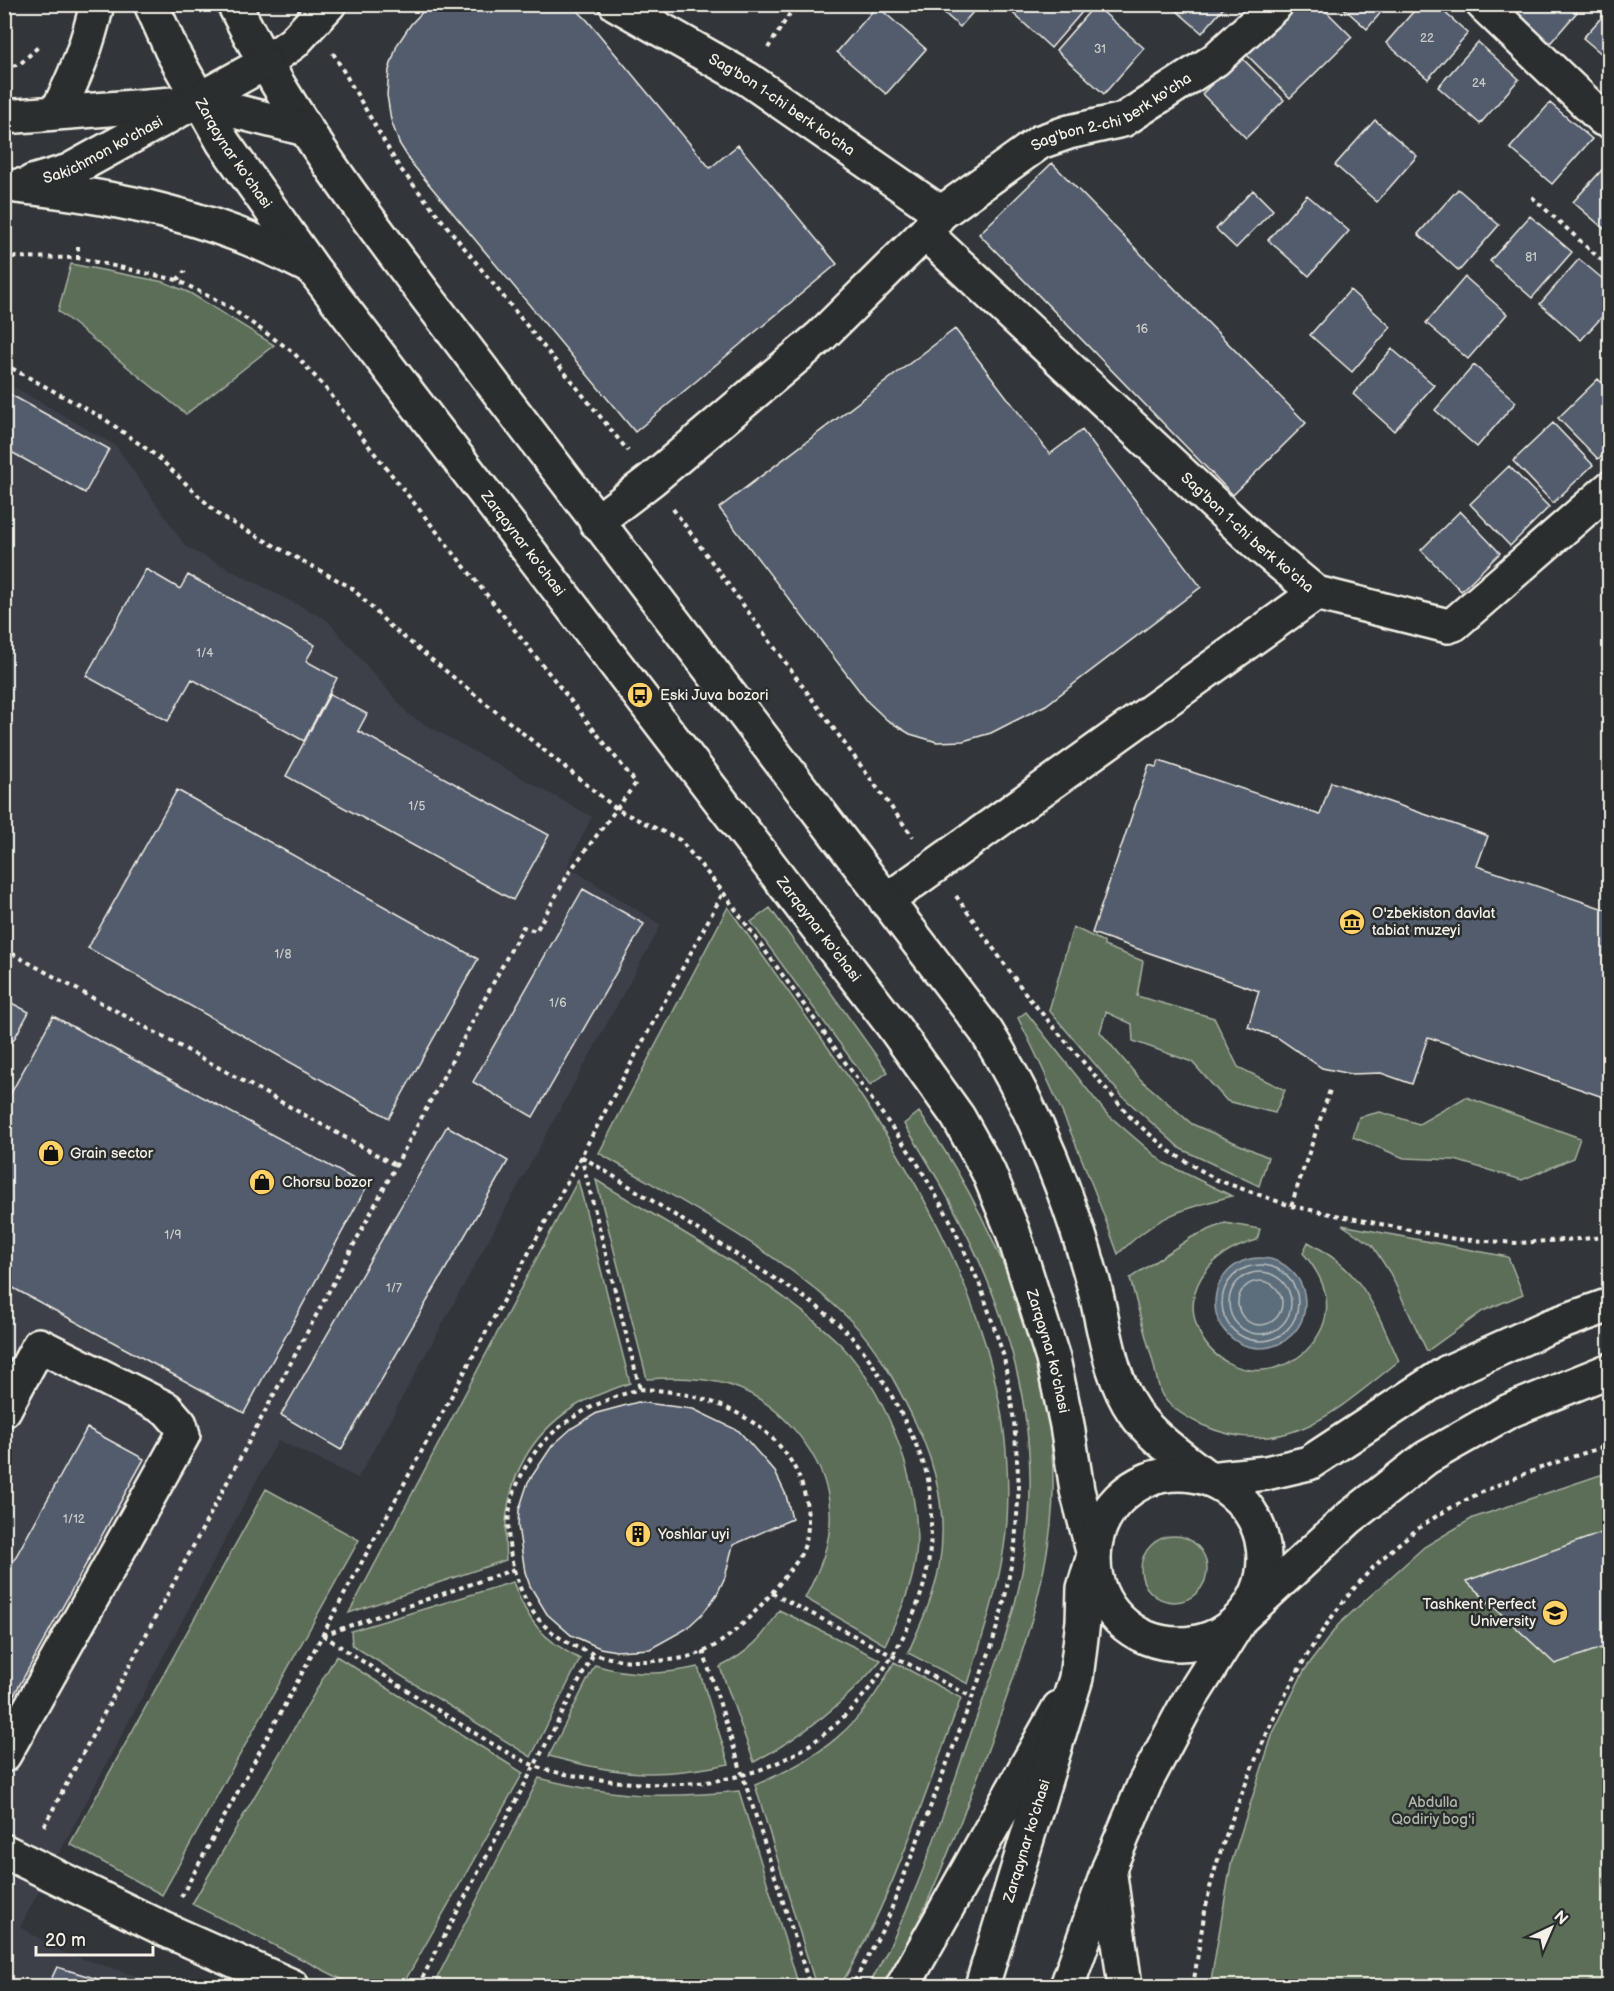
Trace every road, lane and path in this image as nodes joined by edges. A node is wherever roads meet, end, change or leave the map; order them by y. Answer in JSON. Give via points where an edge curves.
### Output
{"nodes":[{"id":1,"x":97,"y":4,"type":"edge"},
{"id":2,"x":151,"y":4,"type":"edge"},
{"id":3,"x":234,"y":4,"type":"edge"},
{"id":4,"x":616,"y":4,"type":"edge"},
{"id":5,"x":796,"y":4,"type":"edge"},
{"id":6,"x":1276,"y":4,"type":"edge"},
{"id":7,"x":1483,"y":4,"type":"edge"},
{"id":8,"x":322,"y":14,"type":"edge"},
{"id":9,"x":38,"y":47,"type":"dead end"},
{"id":10,"x":265,"y":63,"type":"junction"},
{"id":11,"x":4,"y":68,"type":"edge"},
{"id":12,"x":748,"y":79,"type":"junction"},
{"id":13,"x":199,"y":102,"type":"junction"},
{"id":14,"x":57,"y":111,"type":"junction"},
{"id":15,"x":4,"y":117,"type":"edge"},
{"id":16,"x":1610,"y":120,"type":"edge"},
{"id":17,"x":306,"y":129,"type":"junction"},
{"id":18,"x":11,"y":186,"type":"edge"},
{"id":19,"x":1533,"y":197,"type":"dead end"},
{"id":20,"x":933,"y":223,"type":"junction"},
{"id":21,"x":78,"y":246,"type":"dead end"},
{"id":22,"x":4,"y":256,"type":"edge"},
{"id":23,"x":78,"y":258,"type":"junction"},
{"id":24,"x":1610,"y":268,"type":"edge"},
{"id":25,"x":313,"y":269,"type":"junction"},
{"id":26,"x":185,"y":271,"type":"dead end"},
{"id":27,"x":177,"y":280,"type":"junction"},
{"id":28,"x":4,"y":364,"type":"edge"},
{"id":29,"x":651,"y":480,"type":"junction"},
{"id":30,"x":1610,"y":488,"type":"edge"},
{"id":31,"x":596,"y":522,"type":"junction"},
{"id":32,"x":1316,"y":593,"type":"junction"},
{"id":33,"x":618,"y":810,"type":"junction"},
{"id":34,"x":935,"y":866,"type":"junction"},
{"id":35,"x":723,"y":892,"type":"junction"},
{"id":36,"x":886,"y":901,"type":"junction"},
{"id":37,"x":4,"y":949,"type":"edge"},
{"id":38,"x":1331,"y":1087,"type":"dead end"},
{"id":39,"x":581,"y":1155,"type":"junction"},
{"id":40,"x":397,"y":1166,"type":"junction"},
{"id":41,"x":1291,"y":1206,"type":"junction"},
{"id":42,"x":1610,"y":1237,"type":"edge"},
{"id":43,"x":1610,"y":1305,"type":"edge"},
{"id":44,"x":1610,"y":1370,"type":"edge"},
{"id":45,"x":640,"y":1389,"type":"junction"},
{"id":46,"x":4,"y":1410,"type":"edge"},
{"id":47,"x":1610,"y":1445,"type":"edge"},
{"id":48,"x":1209,"y":1479,"type":"junction"},
{"id":49,"x":1094,"y":1555,"type":"junction"},
{"id":50,"x":515,"y":1569,"type":"junction"},
{"id":51,"x":772,"y":1593,"type":"junction"},
{"id":52,"x":1241,"y":1618,"type":"junction"},
{"id":53,"x":323,"y":1635,"type":"junction"},
{"id":54,"x":704,"y":1651,"type":"junction"},
{"id":55,"x":593,"y":1654,"type":"junction"},
{"id":56,"x":892,"y":1655,"type":"junction"},
{"id":57,"x":1076,"y":1678,"type":"junction"},
{"id":58,"x":972,"y":1697,"type":"junction"},
{"id":59,"x":4,"y":1755,"type":"edge"},
{"id":60,"x":534,"y":1766,"type":"junction"},
{"id":61,"x":743,"y":1776,"type":"junction"},
{"id":62,"x":15,"y":1856,"type":"edge"},
{"id":63,"x":1109,"y":1868,"type":"junction"},
{"id":64,"x":4,"y":1900,"type":"edge"},
{"id":65,"x":164,"y":1929,"type":"junction"},
{"id":66,"x":292,"y":1986,"type":"edge"},
{"id":67,"x":418,"y":1986,"type":"edge"},
{"id":68,"x":810,"y":1986,"type":"edge"},
{"id":69,"x":852,"y":1986,"type":"edge"},
{"id":70,"x":903,"y":1986,"type":"edge"},
{"id":71,"x":982,"y":1986,"type":"edge"},
{"id":72,"x":1067,"y":1986,"type":"edge"},
{"id":73,"x":1125,"y":1986,"type":"edge"},
{"id":74,"x":1193,"y":1986,"type":"edge"}],
"edges":[{"from":1,"to":14,"type":"main road","via":[[89,41]]},
{"from":2,"to":13,"type":"main road","name":"Zarqaynar ko'chasi"},
{"from":3,"to":10,"type":"main road"},
{"from":4,"to":12,"type":"main road","name":"Sag'bon 1-chi berk ko'cha"},
{"from":5,"to":12,"type":"path"},
{"from":6,"to":20,"type":"main road","name":"Sag'bon 2-chi berk ko'cha","via":[[1215,60],[1123,120],[1040,142]]},
{"from":7,"to":16,"type":"main road","via":[[1603,119]]},
{"from":8,"to":10,"type":"main road","via":[[294,43]]},
{"from":8,"to":29,"type":"path","via":[[399,166]]},
{"from":9,"to":11,"type":"path","via":[[20,64]]},
{"from":10,"to":13,"type":"main road","name":"Sakichmon ko'chasi"},
{"from":10,"to":17,"type":"main road"},
{"from":12,"to":20,"type":"main road","name":"Sag'bon 1-chi berk ko'cha"},
{"from":13,"to":14,"type":"main road","name":"Sakichmon ko'chasi"},
{"from":13,"to":17,"type":"main road","name":"Sakichmon ko'chasi"},
{"from":13,"to":18,"type":"main road","name":"Sakichmon ko'chasi","via":[[69,171]]},
{"from":13,"to":25,"type":"main road","name":"Zarqaynar ko'chasi"},
{"from":14,"to":15,"type":"main road","name":"Sakichmon ko'chasi"},
{"from":17,"to":31,"type":"main road"},
{"from":18,"to":25,"type":"main road","via":[[77,192],[152,208],[262,242]]},
{"from":19,"to":24,"type":"path"},
{"from":20,"to":29,"type":"main road","name":"Sag'bon 2-chi berk ko'cha","via":[[821,336]]},
{"from":20,"to":32,"type":"main road","name":"Sag'bon 1-chi berk ko'cha","via":[[1256,543]]},
{"from":21,"to":23,"type":"path"},
{"from":22,"to":23,"type":"path"},
{"from":23,"to":27,"type":"path"},
{"from":25,"to":49,"type":"main road","name":"Zarqaynar ko'chasi","via":[[893,1026],[958,1117],[988,1171],[1035,1295],[1061,1392],[1077,1490]]},
{"from":26,"to":27,"type":"path"},
{"from":27,"to":33,"type":"path","via":[[229,307],[293,352],[329,392],[636,783]]},
{"from":28,"to":33,"type":"path","via":[[103,418],[159,457],[220,516],[352,588],[390,626]]},
{"from":29,"to":31,"type":"main road","name":"Sag'bon 2-chi berk ko'cha"},
{"from":29,"to":34,"type":"path"},
{"from":30,"to":32,"type":"main road","name":"Sag'bon 1-chi berk ko'cha","via":[[1454,624],[1448,626]]},
{"from":31,"to":36,"type":"main road"},
{"from":32,"to":34,"type":"main road"},
{"from":33,"to":35,"type":"path","via":[[680,840]]},
{"from":33,"to":40,"type":"path","via":[[570,871],[536,931],[524,927]]},
{"from":34,"to":36,"type":"main road"},
{"from":34,"to":41,"type":"path","via":[[1028,997],[1131,1118],[1169,1151],[1217,1180]]},
{"from":35,"to":39,"type":"path"},
{"from":35,"to":58,"type":"path","via":[[916,1161],[949,1218],[980,1285],[1004,1357],[1019,1486],[1015,1545],[996,1629]]},
{"from":36,"to":48,"type":"main road","via":[[986,1031],[1026,1103],[1077,1230],[1112,1362],[1127,1400],[1156,1436]]},
{"from":37,"to":40,"type":"path"},
{"from":38,"to":41,"type":"path"},
{"from":39,"to":45,"type":"path"},
{"from":39,"to":53,"type":"path"},
{"from":39,"to":56,"type":"path","via":[[821,1309],[857,1343],[886,1387],[929,1481],[930,1539],[921,1596]]},
{"from":40,"to":62,"type":"path"},
{"from":41,"to":42,"type":"path","via":[[1455,1239],[1518,1243]]},
{"from":43,"to":48,"type":"main road","via":[[1548,1327],[1448,1372],[1309,1463],[1266,1473]]},
{"from":44,"to":52,"type":"main road","via":[[1509,1411],[1426,1458],[1349,1518]]},
{"from":45,"to":50,"type":"path","via":[[610,1397],[583,1411],[558,1428],[539,1448],[521,1476],[510,1508],[509,1540]]},
{"from":45,"to":51,"type":"path","via":[[668,1390],[725,1407],[750,1419],[789,1458],[803,1486],[809,1517],[807,1539],[800,1557]]},
{"from":46,"to":59,"type":"main road","via":[[39,1345],[167,1409],[180,1424],[183,1435]]},
{"from":47,"to":74,"type":"path","via":[[1461,1501],[1418,1528],[1380,1561],[1343,1603],[1293,1676],[1246,1782],[1209,1892]]},
{"from":48,"to":49,"type":"main road","via":[[1170,1474],[1132,1487],[1105,1516]]},
{"from":48,"to":52,"type":"main road","via":[[1243,1501],[1262,1536],[1262,1579],[1258,1594]]},
{"from":49,"to":52,"type":"main road","via":[[1098,1584],[1111,1610],[1146,1638],[1190,1644],[1217,1636]]},
{"from":49,"to":57,"type":"main road","name":"Zarqaynar ko'chasi","via":[[1084,1588]]},
{"from":50,"to":53,"type":"path"},
{"from":50,"to":55,"type":"path","via":[[526,1601],[544,1625],[566,1642]]},
{"from":51,"to":54,"type":"path","via":[[741,1624]]},
{"from":51,"to":56,"type":"path"},
{"from":52,"to":63,"type":"main road","via":[[1165,1743]]},
{"from":53,"to":60,"type":"path","via":[[483,1738]]},
{"from":53,"to":65,"type":"path"},
{"from":54,"to":55,"type":"path","via":[[649,1661],[620,1661]]},
{"from":54,"to":61,"type":"path"},
{"from":55,"to":60,"type":"path"},
{"from":56,"to":58,"type":"path"},
{"from":56,"to":61,"type":"path","via":[[865,1697],[829,1730],[788,1758]]},
{"from":57,"to":70,"type":"main road"},
{"from":57,"to":71,"type":"main road","name":"Zarqaynar ko'chasi"},
{"from":58,"to":69,"type":"path","via":[[886,1923]]},
{"from":60,"to":61,"type":"path","via":[[576,1776],[661,1785],[701,1784]]},
{"from":60,"to":67,"type":"path"},
{"from":61,"to":68,"type":"path"},
{"from":62,"to":64,"type":"path"},
{"from":62,"to":65,"type":"main road"},
{"from":63,"to":72,"type":"main road"},
{"from":63,"to":73,"type":"main road"},
{"from":65,"to":66,"type":"main road"}]}
